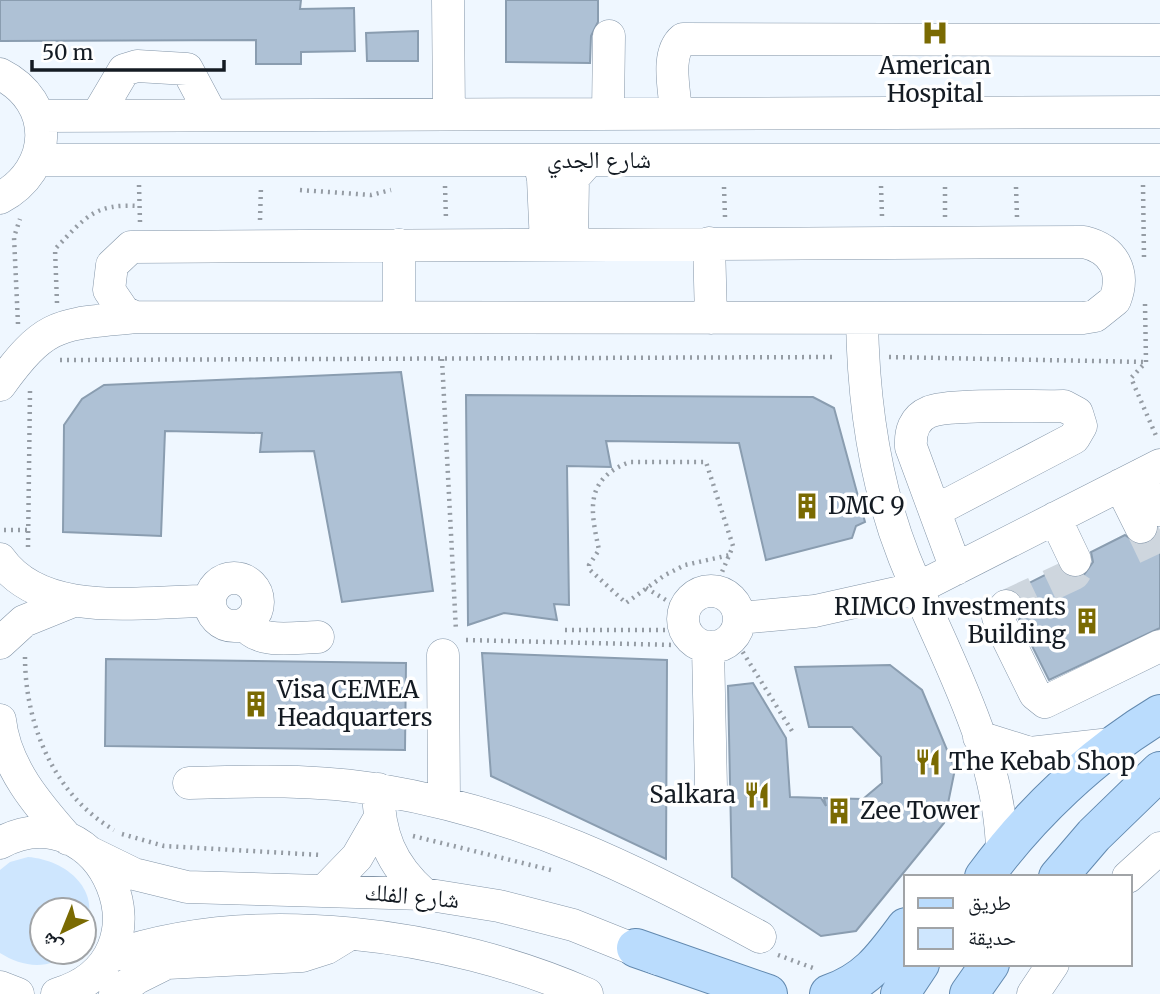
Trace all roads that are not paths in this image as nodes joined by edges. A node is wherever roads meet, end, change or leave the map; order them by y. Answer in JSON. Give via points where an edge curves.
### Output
{"nodes":[{"id":1,"x":448,"y":0,"type":"edge"},
{"id":2,"x":615,"y":36,"type":"dead end"},
{"id":3,"x":1160,"y":40,"type":"edge"},
{"id":4,"x":0,"y":74,"type":"edge"},
{"id":5,"x":1160,"y":112,"type":"edge"},
{"id":6,"x":615,"y":113,"type":"junction"},
{"id":7,"x":676,"y":113,"type":"junction"},
{"id":8,"x":98,"y":114,"type":"junction"},
{"id":9,"x":211,"y":114,"type":"junction"},
{"id":10,"x":449,"y":114,"type":"junction"},
{"id":11,"x":39,"y":116,"type":"junction"},
{"id":12,"x":37,"y":160,"type":"junction"},
{"id":13,"x":539,"y":160,"type":"junction"},
{"id":14,"x":589,"y":160,"type":"junction"},
{"id":15,"x":1151,"y":169,"type":"edge"},
{"id":16,"x":11,"y":203,"type":"edge"},
{"id":17,"x":718,"y":243,"type":"junction"},
{"id":18,"x":559,"y":244,"type":"junction"},
{"id":19,"x":398,"y":245,"type":"junction"},
{"id":20,"x":135,"y":317,"type":"junction"},
{"id":21,"x":398,"y":317,"type":"junction"},
{"id":22,"x":712,"y":318,"type":"junction"},
{"id":23,"x":862,"y":318,"type":"junction"},
{"id":24,"x":0,"y":385,"type":"edge"},
{"id":25,"x":1141,"y":475,"type":"edge"},
{"id":26,"x":935,"y":511,"type":"junction"},
{"id":27,"x":1055,"y":519,"type":"junction"},
{"id":28,"x":1151,"y":519,"type":"tunnel mouth"},
{"id":29,"x":0,"y":559,"type":"edge"},
{"id":30,"x":1075,"y":560,"type":"dead end"},
{"id":31,"x":956,"y":569,"type":"junction"},
{"id":32,"x":918,"y":588,"type":"junction"},
{"id":33,"x":714,"y":591,"type":"road end"},
{"id":34,"x":209,"y":601,"type":"junction"},
{"id":35,"x":71,"y":602,"type":"junction"},
{"id":36,"x":1006,"y":607,"type":"dead end"},
{"id":37,"x":245,"y":624,"type":"junction"},
{"id":38,"x":706,"y":630,"type":"junction"},
{"id":39,"x":318,"y":638,"type":"dead end"},
{"id":40,"x":0,"y":643,"type":"edge"},
{"id":41,"x":1160,"y":646,"type":"edge"},
{"id":42,"x":443,"y":655,"type":"dead end"},
{"id":43,"x":1160,"y":714,"type":"edge"},
{"id":44,"x":0,"y":720,"type":"edge"},
{"id":45,"x":979,"y":737,"type":"junction"},
{"id":46,"x":1120,"y":743,"type":"junction"},
{"id":47,"x":1160,"y":771,"type":"edge"},
{"id":48,"x":189,"y":783,"type":"dead end"},
{"id":49,"x":711,"y":788,"type":"dead end"},
{"id":50,"x":444,"y":803,"type":"junction"},
{"id":51,"x":379,"y":812,"type":"junction"},
{"id":52,"x":0,"y":843,"type":"edge"},
{"id":53,"x":80,"y":846,"type":"junction"},
{"id":54,"x":1160,"y":848,"type":"edge"},
{"id":55,"x":993,"y":864,"type":"edge"},
{"id":56,"x":1060,"y":875,"type":"edge"},
{"id":57,"x":1130,"y":875,"type":"edge"},
{"id":58,"x":326,"y":889,"type":"junction"},
{"id":59,"x":424,"y":894,"type":"junction"},
{"id":60,"x":904,"y":930,"type":"edge"},
{"id":61,"x":350,"y":935,"type":"junction"},
{"id":62,"x":768,"y":946,"type":"road end"},
{"id":63,"x":635,"y":948,"type":"junction"},
{"id":64,"x":109,"y":957,"type":"junction"},
{"id":65,"x":919,"y":966,"type":"edge"},
{"id":66,"x":1052,"y":966,"type":"edge"},
{"id":67,"x":823,"y":985,"type":"edge"},
{"id":68,"x":0,"y":987,"type":"edge"},
{"id":69,"x":573,"y":991,"type":"edge"},
{"id":70,"x":67,"y":992,"type":"edge"},
{"id":71,"x":18,"y":994,"type":"edge"},
{"id":72,"x":115,"y":994,"type":"edge"},
{"id":73,"x":720,"y":994,"type":"edge"},
{"id":74,"x":768,"y":994,"type":"edge"},
{"id":75,"x":900,"y":994,"type":"edge"},
{"id":76,"x":1033,"y":994,"type":"edge"}],
"edges":[{"from":1,"to":10,"type":"street"},
{"from":2,"to":6,"type":"street"},
{"from":3,"to":7,"type":"street","via":[[683,38],[673,55]]},
{"from":4,"to":11,"type":"street","via":[[25,92]]},
{"from":5,"to":7,"type":"street","name":"شارع الجدي"},
{"from":6,"to":7,"type":"street","name":"شارع الجدي"},
{"from":6,"to":10,"type":"street","name":"شارع الجدي"},
{"from":8,"to":9,"type":"street","name":"شارع الجدي"},
{"from":8,"to":9,"type":"street","via":[[124,70],[137,66],[187,69]]},
{"from":8,"to":11,"type":"street","name":"شارع الجدي"},
{"from":9,"to":10,"type":"street","name":"شارع الجدي"},
{"from":11,"to":12,"type":"street"},
{"from":12,"to":13,"type":"street","name":"شارع الجدي"},
{"from":12,"to":16,"type":"street"},
{"from":13,"to":14,"type":"street","name":"شارع الجدي"},
{"from":13,"to":18,"type":"street"},
{"from":14,"to":15,"type":"street","name":"شارع الجدي"},
{"from":14,"to":18,"type":"street","via":[[573,178]]},
{"from":17,"to":18,"type":"street"},
{"from":17,"to":22,"type":"street"},
{"from":17,"to":23,"type":"street","via":[[1084,242],[1096,245],[1116,262],[1120,287],[1115,300],[1095,316]]},
{"from":18,"to":19,"type":"street"},
{"from":19,"to":20,"type":"street","via":[[131,247],[120,254],[109,277],[115,302]]},
{"from":19,"to":21,"type":"street"},
{"from":20,"to":21,"type":"street"},
{"from":20,"to":24,"type":"street","via":[[58,328]]},
{"from":21,"to":22,"type":"street"},
{"from":22,"to":23,"type":"street"},
{"from":23,"to":32,"type":"street","via":[[874,454],[892,523]]},
{"from":25,"to":27,"type":"street"},
{"from":25,"to":28,"type":"street"},
{"from":26,"to":26,"type":"street","via":[[911,447],[910,436],[919,418],[939,409],[1064,407],[1077,413],[1081,426],[1074,438]]},
{"from":26,"to":31,"type":"street"},
{"from":27,"to":30,"type":"street"},
{"from":27,"to":31,"type":"street"},
{"from":29,"to":35,"type":"street","via":[[28,586]]},
{"from":31,"to":32,"type":"street"},
{"from":32,"to":38,"type":"street"},
{"from":32,"to":45,"type":"street"},
{"from":33,"to":38,"type":"street","via":[[731,600]]},
{"from":34,"to":35,"type":"street"},
{"from":34,"to":37,"type":"street","via":[[220,623]]},
{"from":34,"to":37,"type":"street","via":[[222,580],[247,581],[258,603]]},
{"from":35,"to":40,"type":"street","via":[[24,621]]},
{"from":36,"to":41,"type":"street","via":[[998,617],[1000,623],[1035,694],[1045,702]]},
{"from":37,"to":39,"type":"street","via":[[260,636]]},
{"from":38,"to":49,"type":"street"},
{"from":42,"to":50,"type":"street"},
{"from":43,"to":46,"type":"main road"},
{"from":44,"to":53,"type":"street","via":[[13,762],[31,797]]},
{"from":45,"to":46,"type":"street","via":[[1030,753]]},
{"from":45,"to":55,"type":"street","via":[[996,789]]},
{"from":46,"to":55,"type":"main road","via":[[1058,794]]},
{"from":47,"to":56,"type":"main road"},
{"from":48,"to":51,"type":"street","via":[[252,781]]},
{"from":50,"to":51,"type":"street"},
{"from":50,"to":62,"type":"street","via":[[508,821],[620,863]]},
{"from":51,"to":58,"type":"street","via":[[357,857]]},
{"from":51,"to":59,"type":"street","via":[[393,861]]},
{"from":52,"to":53,"type":"street","via":[[40,833]]},
{"from":53,"to":58,"type":"street","name":"شارع الفلك","via":[[134,874],[187,887]]},
{"from":53,"to":64,"type":"street","via":[[109,875],[119,902],[119,930]]},
{"from":54,"to":57,"type":"street"},
{"from":58,"to":59,"type":"street","name":"شارع الفلك"},
{"from":59,"to":63,"type":"street","name":"شارع الفلك","via":[[499,906],[573,925]]},
{"from":60,"to":67,"type":"main road","via":[[861,979]]},
{"from":61,"to":64,"type":"street","name":"شارع الفلك","via":[[225,931],[155,942]]},
{"from":61,"to":69,"type":"street","name":"شارع الفلك","via":[[467,953]]},
{"from":61,"to":72,"type":"street","via":[[302,956],[167,963]]},
{"from":63,"to":73,"type":"street","name":"شارع الفلك"},
{"from":63,"to":74,"type":"main road"},
{"from":64,"to":70,"type":"street","via":[[88,981]]},
{"from":65,"to":75,"type":"main road"},
{"from":66,"to":76,"type":"street"},
{"from":68,"to":71,"type":"street"}]}
